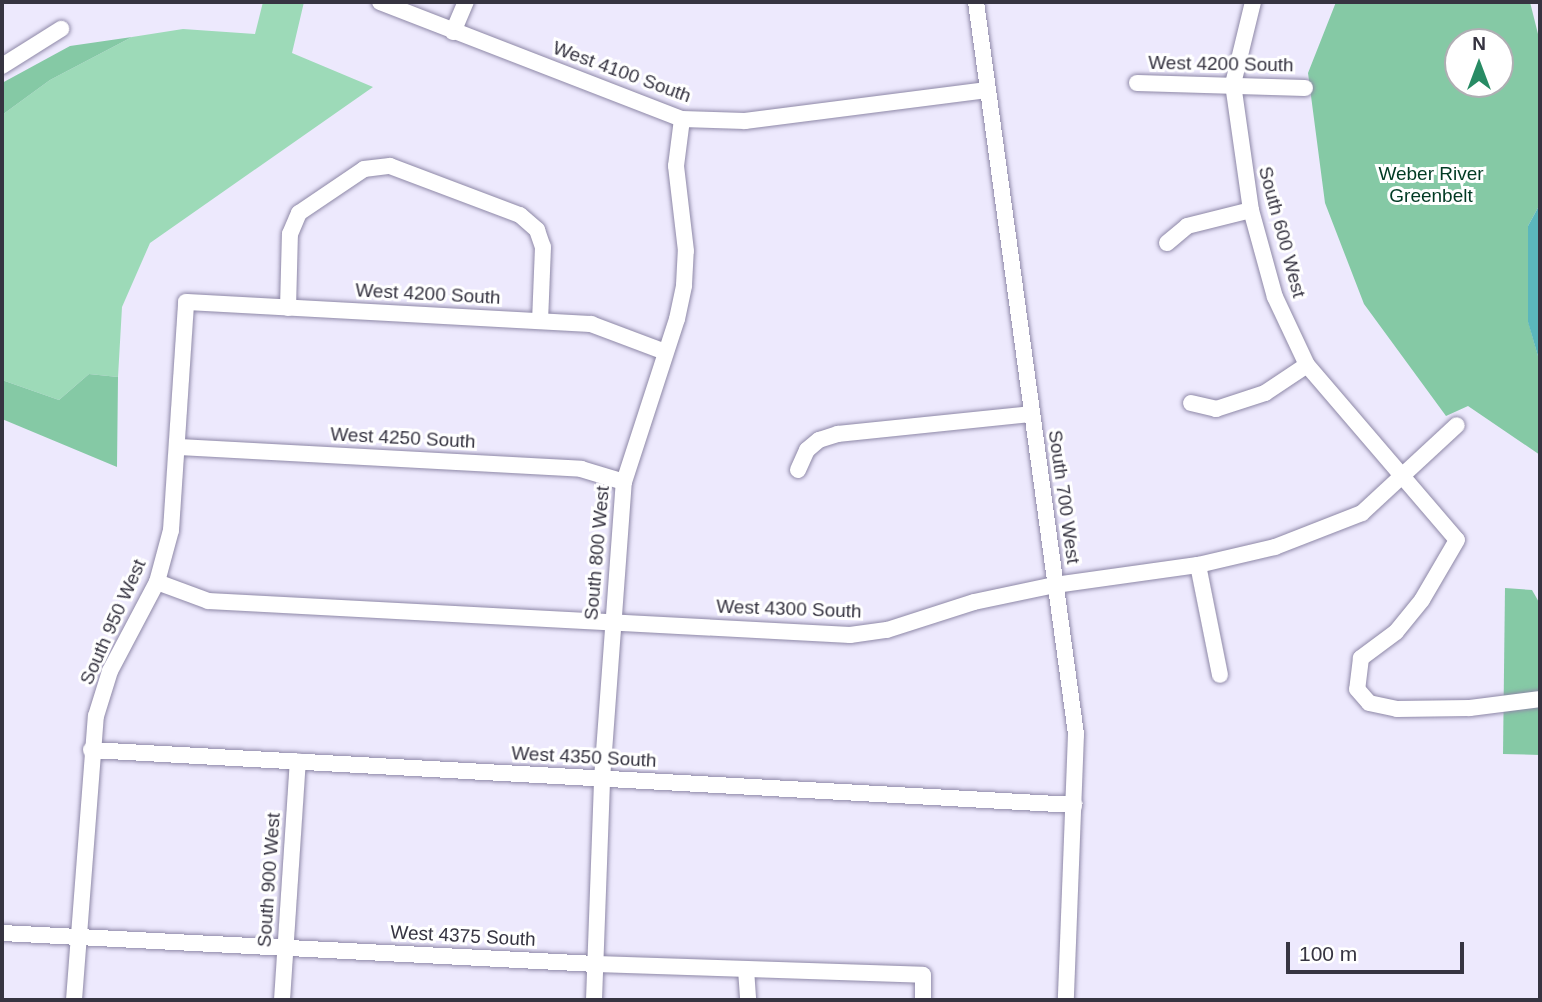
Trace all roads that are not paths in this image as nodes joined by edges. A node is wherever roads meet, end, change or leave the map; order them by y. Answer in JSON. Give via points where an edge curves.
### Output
{"nodes":[{"id":1,"x":380,"y":2,"type":"edge"},
{"id":2,"x":466,"y":2,"type":"edge"},
{"id":3,"x":976,"y":2,"type":"edge"},
{"id":4,"x":1253,"y":2,"type":"edge"},
{"id":5,"x":61,"y":29,"type":"dead end"},
{"id":6,"x":453,"y":32,"type":"junction"},
{"id":7,"x":2,"y":66,"type":"edge"},
{"id":8,"x":1137,"y":83,"type":"dead end"},
{"id":9,"x":1233,"y":84,"type":"junction"},
{"id":10,"x":1305,"y":88,"type":"dead end"},
{"id":11,"x":987,"y":90,"type":"junction"},
{"id":12,"x":682,"y":119,"type":"junction"},
{"id":13,"x":1251,"y":210,"type":"junction"},
{"id":14,"x":1167,"y":243,"type":"dead end"},
{"id":15,"x":186,"y":302,"type":"joint"},
{"id":16,"x":288,"y":308,"type":"junction"},
{"id":17,"x":540,"y":321,"type":"junction"},
{"id":18,"x":663,"y":351,"type":"junction"},
{"id":19,"x":1307,"y":365,"type":"junction"},
{"id":20,"x":1191,"y":402,"type":"dead end"},
{"id":21,"x":1032,"y":414,"type":"junction"},
{"id":22,"x":1457,"y":425,"type":"dead end"},
{"id":23,"x":179,"y":447,"type":"junction"},
{"id":24,"x":798,"y":470,"type":"dead end"},
{"id":25,"x":1402,"y":476,"type":"junction"},
{"id":26,"x":624,"y":482,"type":"junction"},
{"id":27,"x":1198,"y":565,"type":"junction"},
{"id":28,"x":157,"y":582,"type":"junction"},
{"id":29,"x":1055,"y":584,"type":"junction"},
{"id":30,"x":612,"y":622,"type":"junction"},
{"id":31,"x":1220,"y":675,"type":"dead end"},
{"id":32,"x":1540,"y":699,"type":"edge"},
{"id":33,"x":91,"y":750,"type":"junction"},
{"id":34,"x":298,"y":762,"type":"junction"},
{"id":35,"x":602,"y":779,"type":"junction"},
{"id":36,"x":1074,"y":805,"type":"junction"},
{"id":37,"x":2,"y":933,"type":"edge"},
{"id":38,"x":79,"y":934,"type":"junction"},
{"id":39,"x":286,"y":947,"type":"junction"},
{"id":40,"x":596,"y":964,"type":"junction"},
{"id":41,"x":746,"y":969,"type":"junction"},
{"id":42,"x":74,"y":1000,"type":"edge"},
{"id":43,"x":282,"y":1000,"type":"edge"},
{"id":44,"x":594,"y":1000,"type":"edge"},
{"id":45,"x":748,"y":1000,"type":"edge"},
{"id":46,"x":923,"y":1000,"type":"edge"},
{"id":47,"x":1066,"y":1000,"type":"edge"}],
"edges":[{"from":1,"to":6,"type":"street","name":"West 4100 South"},
{"from":2,"to":6,"type":"street"},
{"from":3,"to":11,"type":"street","name":"South 700 West"},
{"from":4,"to":9,"type":"street","name":"South 600 West"},
{"from":5,"to":7,"type":"street"},
{"from":6,"to":12,"type":"street","name":"West 4100 South"},
{"from":8,"to":9,"type":"street","name":"West 4200 South"},
{"from":9,"to":10,"type":"street","name":"West 4200 South"},
{"from":9,"to":13,"type":"street","name":"South 600 West"},
{"from":11,"to":12,"type":"street","name":"West 4100 South","via":[[745,121]]},
{"from":11,"to":21,"type":"street","name":"South 700 West"},
{"from":12,"to":18,"type":"street","name":"South 800 West","via":[[676,166],[686,251],[684,285],[677,319]]},
{"from":13,"to":14,"type":"street","via":[[1187,226]]},
{"from":13,"to":19,"type":"street","name":"South 600 West","via":[[1275,297]]},
{"from":15,"to":16,"type":"street","name":"West 4200 South"},
{"from":15,"to":23,"type":"street","name":"South 950 West"},
{"from":16,"to":17,"type":"street","name":"West 4200 South"},
{"from":16,"to":17,"type":"street","via":[[290,234],[299,213],[364,169],[390,166],[520,215],[537,229],[543,247]]},
{"from":17,"to":18,"type":"street","name":"West 4200 South","via":[[591,324]]},
{"from":18,"to":26,"type":"street","name":"South 800 West"},
{"from":19,"to":20,"type":"street","via":[[1265,393],[1216,408]]},
{"from":19,"to":25,"type":"street","name":"South 600 West"},
{"from":21,"to":24,"type":"street","via":[[838,434],[807,450]]},
{"from":21,"to":29,"type":"street","name":"South 700 West"},
{"from":22,"to":25,"type":"street","name":"West 4300 South"},
{"from":23,"to":26,"type":"street","name":"West 4250 South","via":[[581,469]]},
{"from":23,"to":28,"type":"street","name":"South 950 West","via":[[171,530]]},
{"from":25,"to":27,"type":"street","name":"West 4300 South","via":[[1362,513],[1275,547]]},
{"from":25,"to":32,"type":"street","name":"South 600 West","via":[[1457,540],[1405,622],[1361,658],[1357,690],[1368,704],[1397,709],[1470,708]]},
{"from":26,"to":30,"type":"street","name":"South 800 West"},
{"from":27,"to":29,"type":"street","name":"West 4300 South"},
{"from":27,"to":31,"type":"street"},
{"from":28,"to":30,"type":"street","name":"West 4300 South","via":[[208,601]]},
{"from":28,"to":33,"type":"street","name":"South 950 West","via":[[110,671]]},
{"from":29,"to":30,"type":"street","name":"West 4300 South","via":[[974,602],[887,630],[850,635]]},
{"from":29,"to":36,"type":"street","name":"South 700 West","via":[[1076,734]]},
{"from":30,"to":35,"type":"street","name":"South 800 West"},
{"from":33,"to":34,"type":"street","name":"West 4350 South"},
{"from":33,"to":38,"type":"street","name":"South 950 West"},
{"from":34,"to":35,"type":"street","name":"West 4350 South"},
{"from":34,"to":39,"type":"street","name":"South 900 West"},
{"from":35,"to":36,"type":"street","name":"West 4350 South"},
{"from":35,"to":40,"type":"street","name":"South 800 West"},
{"from":36,"to":47,"type":"street","name":"South 700 West"},
{"from":37,"to":38,"type":"street","name":"West 4375 South"},
{"from":38,"to":39,"type":"street","name":"West 4375 South"},
{"from":38,"to":42,"type":"street","name":"South 950 West"},
{"from":39,"to":40,"type":"street","name":"West 4375 South"},
{"from":39,"to":43,"type":"street","name":"South 900 West"},
{"from":40,"to":41,"type":"street","name":"West 4375 South"},
{"from":40,"to":44,"type":"street","name":"South 800 West"},
{"from":41,"to":45,"type":"street"},
{"from":41,"to":46,"type":"street","name":"West 4375 South","via":[[923,975]]}]}
